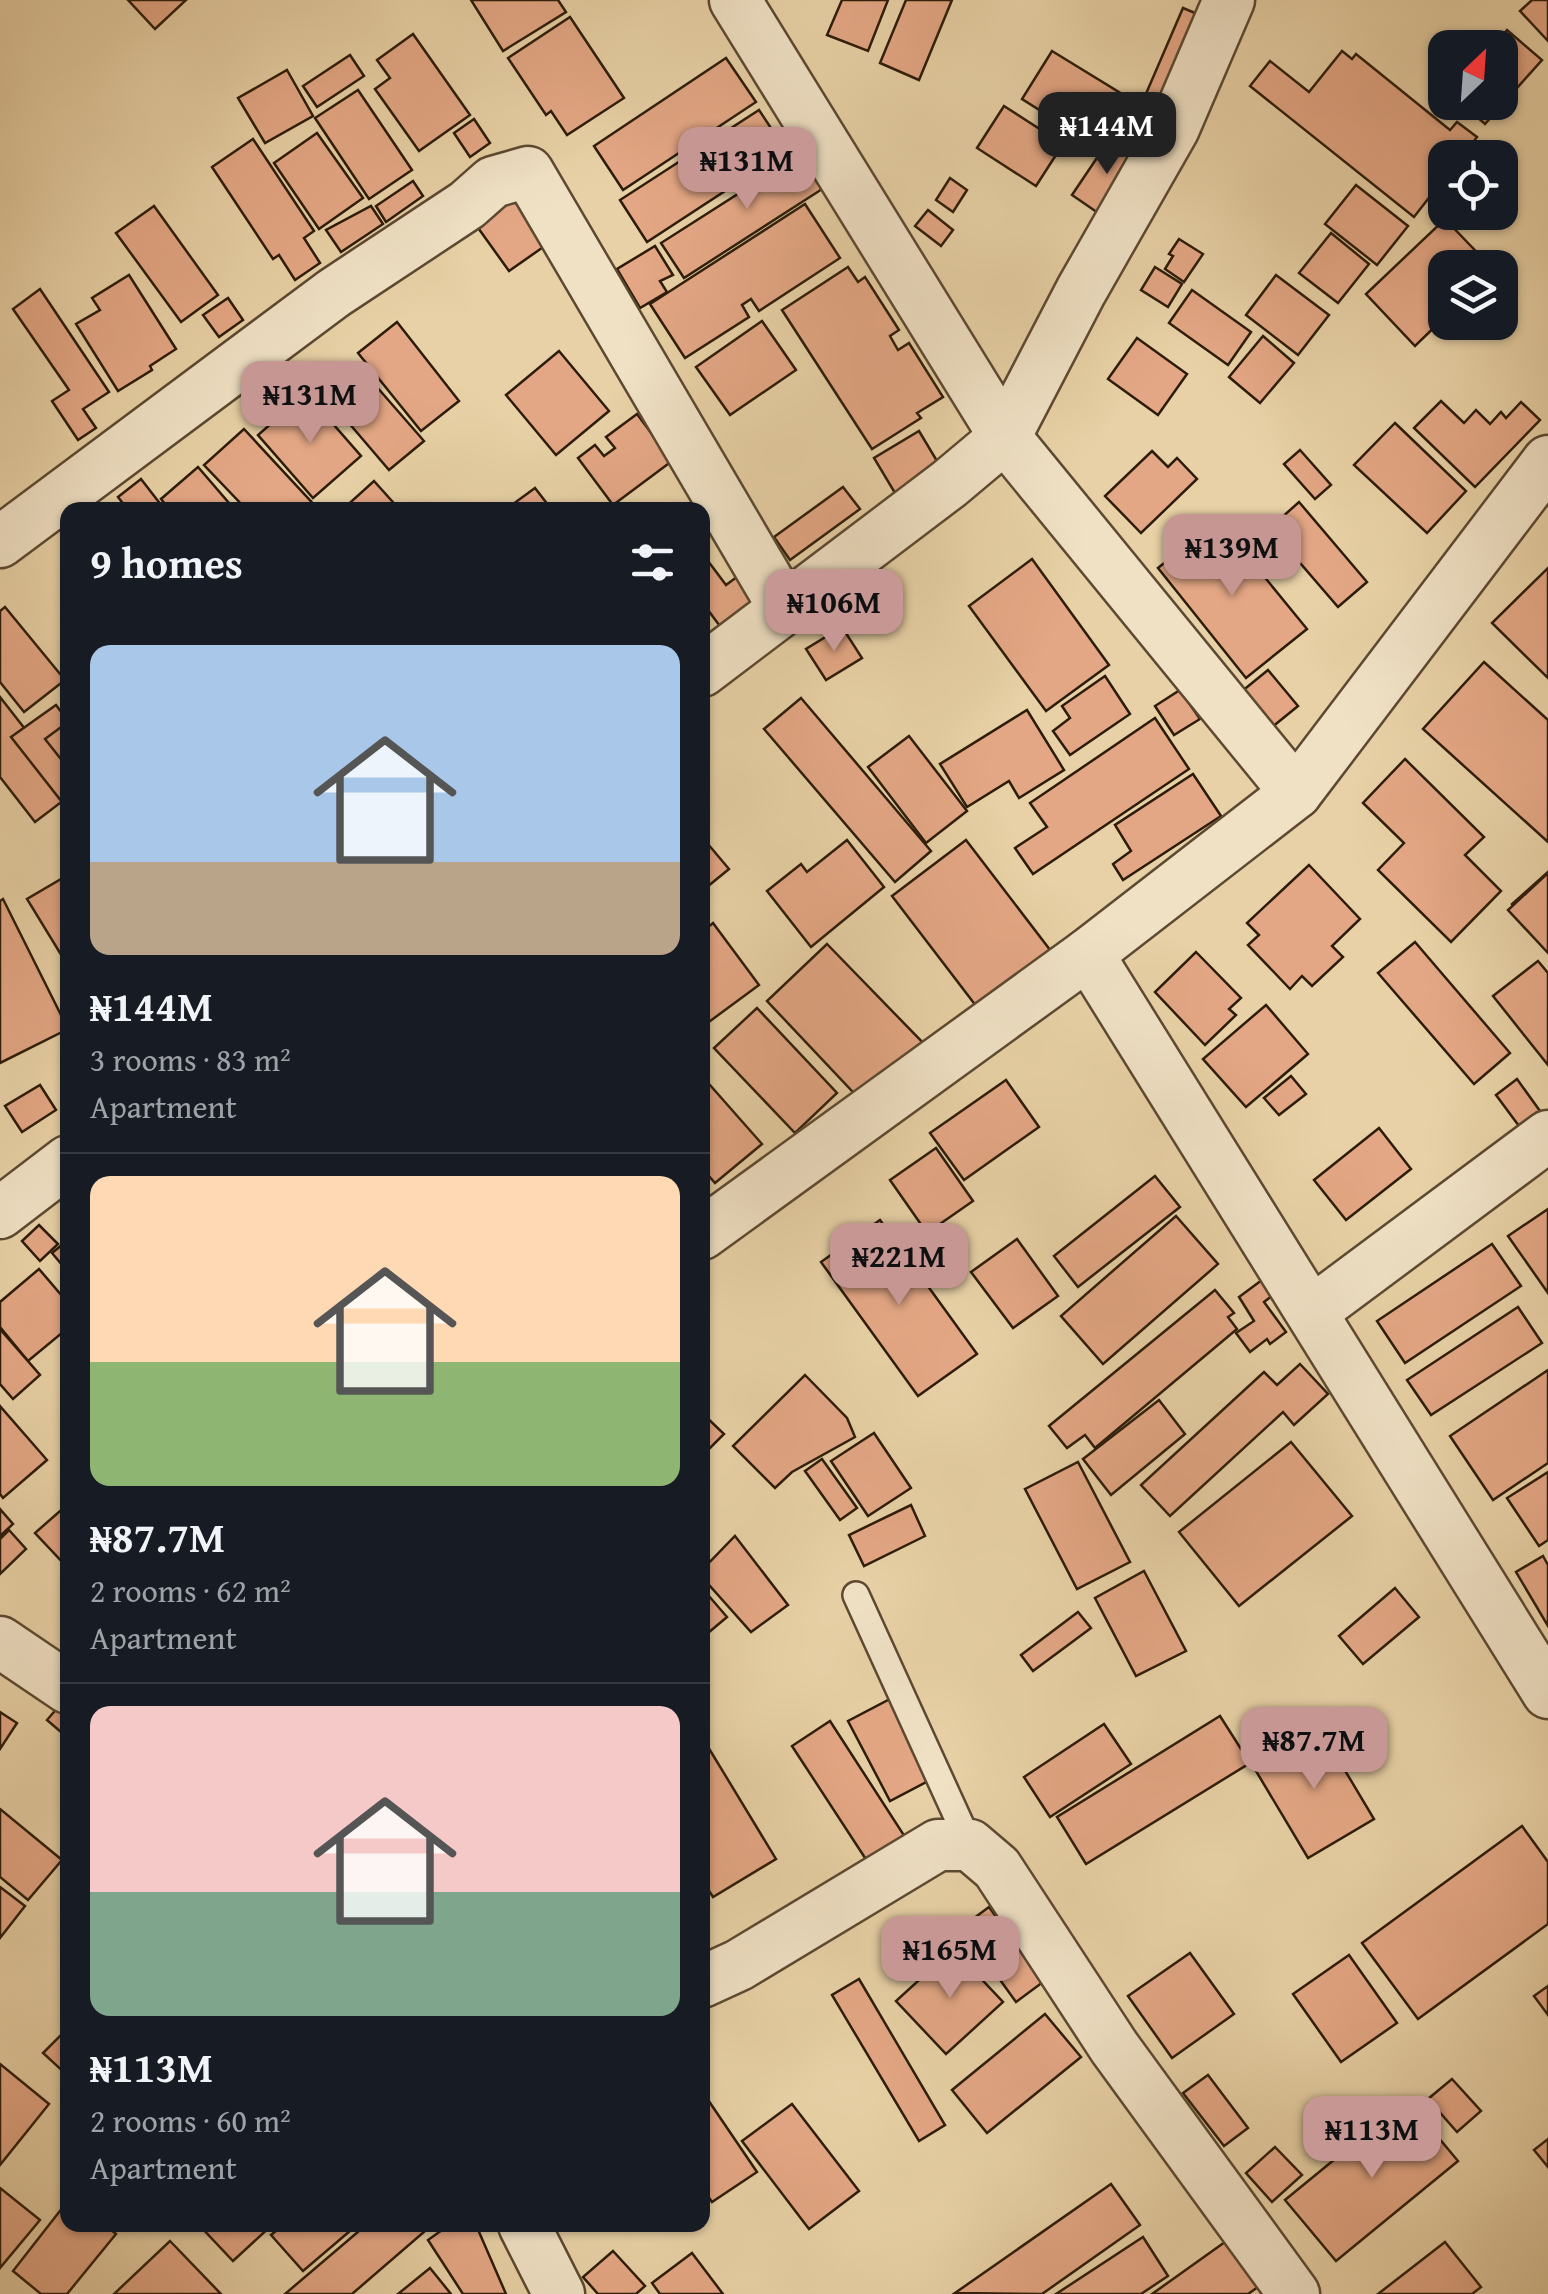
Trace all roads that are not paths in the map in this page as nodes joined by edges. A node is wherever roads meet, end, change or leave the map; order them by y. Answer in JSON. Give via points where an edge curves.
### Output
{"nodes":[{"id":1,"x":735,"y":0,"type":"edge"},
{"id":2,"x":1229,"y":0,"type":"edge"},
{"id":3,"x":1006,"y":437,"type":"junction"},
{"id":4,"x":1548,"y":461,"type":"edge"},
{"id":5,"x":0,"y":542,"type":"edge"},
{"id":6,"x":784,"y":608,"type":"junction"},
{"id":7,"x":710,"y":665,"type":"edge"},
{"id":8,"x":1296,"y":793,"type":"junction"},
{"id":9,"x":1088,"y":954,"type":"junction"},
{"id":10,"x":1548,"y":1136,"type":"edge"},
{"id":11,"x":60,"y":1167,"type":"edge"},
{"id":12,"x":0,"y":1213,"type":"edge"},
{"id":13,"x":710,"y":1228,"type":"edge"},
{"id":14,"x":1312,"y":1311,"type":"junction"},
{"id":15,"x":856,"y":1595,"type":"dead end"},
{"id":16,"x":0,"y":1642,"type":"edge"},
{"id":17,"x":60,"y":1675,"type":"edge"},
{"id":18,"x":1548,"y":1693,"type":"edge"},
{"id":19,"x":970,"y":1845,"type":"junction"},
{"id":20,"x":710,"y":1979,"type":"edge"},
{"id":21,"x":527,"y":2232,"type":"edge"},
{"id":22,"x":558,"y":2294,"type":"edge"},
{"id":23,"x":1294,"y":2294,"type":"edge"}],
"edges":[{"from":1,"to":3,"type":"street"},
{"from":2,"to":3,"type":"street","via":[[1174,128]]},
{"from":3,"to":6,"type":"street"},
{"from":3,"to":8,"type":"street"},
{"from":4,"to":8,"type":"street"},
{"from":5,"to":6,"type":"street","via":[[334,293],[493,182],[528,172]]},
{"from":6,"to":7,"type":"street"},
{"from":8,"to":9,"type":"street"},
{"from":9,"to":13,"type":"street"},
{"from":9,"to":14,"type":"street"},
{"from":10,"to":14,"type":"street"},
{"from":11,"to":12,"type":"street"},
{"from":14,"to":18,"type":"street"},
{"from":15,"to":19,"type":"lane"},
{"from":16,"to":17,"type":"street"},
{"from":19,"to":20,"type":"street","via":[[938,1846]]},
{"from":19,"to":23,"type":"street","via":[[997,1868],[1114,2047]]},
{"from":21,"to":22,"type":"street"}]}
